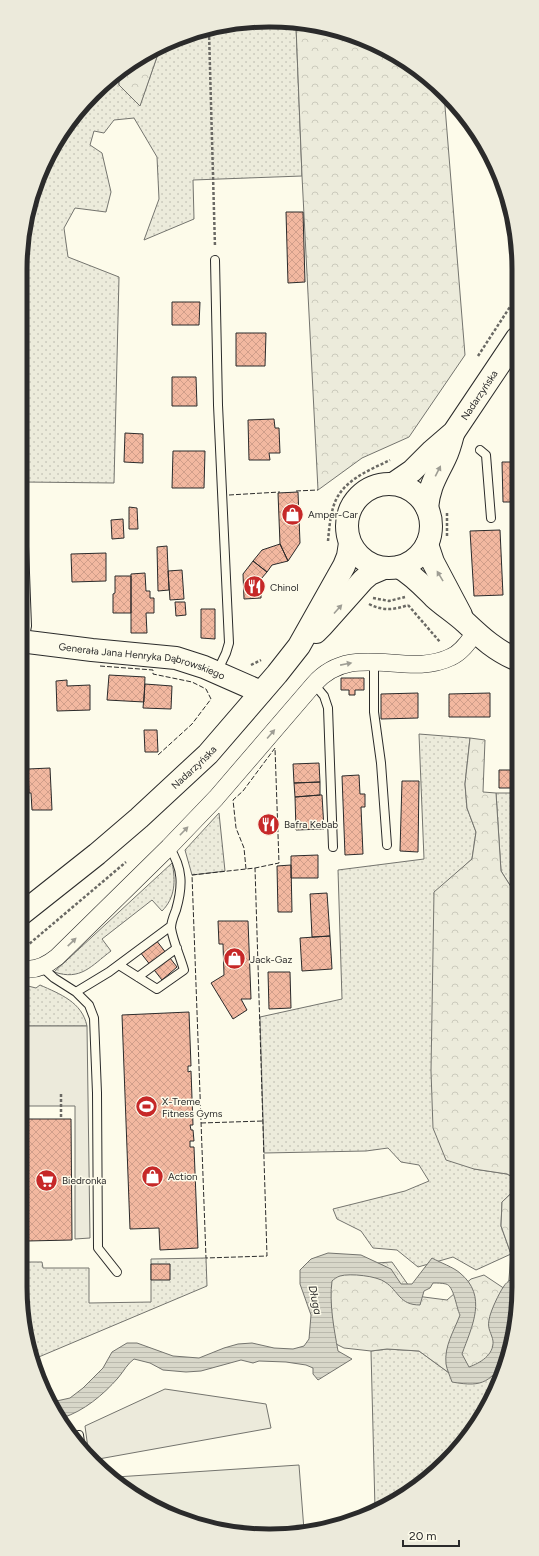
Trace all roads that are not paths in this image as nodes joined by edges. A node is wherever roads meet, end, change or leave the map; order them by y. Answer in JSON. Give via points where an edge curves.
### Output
{"nodes":[{"id":1,"x":215,"y":260,"type":"road end"},
{"id":2,"x":512,"y":345,"type":"edge"},
{"id":3,"x":454,"y":432,"type":"junction"},
{"id":4,"x":480,"y":450,"type":"dead end"},
{"id":5,"x":393,"y":484,"type":"junction"},
{"id":6,"x":437,"y":510,"type":"junction"},
{"id":7,"x":491,"y":518,"type":"dead end"},
{"id":8,"x":437,"y":542,"type":"junction"},
{"id":9,"x":350,"y":543,"type":"junction"},
{"id":10,"x":392,"y":567,"type":"junction"},
{"id":11,"x":470,"y":628,"type":"junction"},
{"id":12,"x":27,"y":643,"type":"edge"},
{"id":13,"x":299,"y":646,"type":"junction"},
{"id":14,"x":512,"y":660,"type":"edge"},
{"id":15,"x":374,"y":662,"type":"junction"},
{"id":16,"x":217,"y":672,"type":"junction"},
{"id":17,"x":314,"y":684,"type":"junction"},
{"id":18,"x":261,"y":692,"type":"junction"},
{"id":19,"x":387,"y":845,"type":"dead end"},
{"id":20,"x":169,"y":847,"type":"junction"},
{"id":21,"x":333,"y":847,"type":"dead end"},
{"id":22,"x":27,"y":910,"type":"edge"},
{"id":23,"x":171,"y":926,"type":"junction"},
{"id":24,"x":177,"y":948,"type":"junction"},
{"id":25,"x":119,"y":965,"type":"junction"},
{"id":26,"x":42,"y":967,"type":"junction"},
{"id":27,"x":27,"y":970,"type":"edge"},
{"id":28,"x":138,"y":977,"type":"junction"},
{"id":29,"x":76,"y":992,"type":"junction"},
{"id":30,"x":117,"y":1272,"type":"dead end"}],
"edges":[{"from":1,"to":16,"type":"lane","via":[[228,642]]},
{"from":2,"to":3,"type":"main road","name":"Nadarzyńska"},
{"from":3,"to":5,"type":"main road","name":"Nadarzyńska","via":[[412,471]]},
{"from":6,"to":3,"type":"main road","name":"Nadarzyńska","one_way":true,"via":[[428,496]]},
{"from":4,"to":7,"type":"lane","via":[[486,455]]},
{"from":5,"to":6,"type":"main road","via":[[413,491]]},
{"from":5,"to":9,"type":"main road","via":[[371,487],[354,501],[346,522]]},
{"from":6,"to":8,"type":"main road","via":[[430,515],[431,530]]},
{"from":8,"to":10,"type":"main road","via":[[412,561]]},
{"from":11,"to":8,"type":"main road","one_way":true,"via":[[433,562]]},
{"from":9,"to":10,"type":"main road","via":[[358,556],[364,560],[377,567]]},
{"from":9,"to":13,"type":"main road","name":"Nadarzyńska","via":[[344,566]]},
{"from":10,"to":11,"type":"main road","via":[[414,577]]},
{"from":13,"to":10,"type":"main road","name":"Nadarzyńska","one_way":true,"via":[[322,626],[370,574]]},
{"from":11,"to":14,"type":"main road"},
{"from":11,"to":15,"type":"street","via":[[462,650],[436,663]]},
{"from":12,"to":16,"type":"main road","name":"Generała Jana Henryka Dąbrowskiego","via":[[176,658]]},
{"from":13,"to":18,"type":"main road","name":"Nadarzyńska"},
{"from":17,"to":15,"type":"street","one_way":true,"via":[[338,665],[348,662]]},
{"from":15,"to":19,"type":"lane","via":[[374,712],[381,763]]},
{"from":16,"to":18,"type":"main road","name":"Generała Jana Henryka Dąbrowskiego"},
{"from":20,"to":17,"type":"street","one_way":true,"via":[[216,798]]},
{"from":17,"to":21,"type":"lane","via":[[324,696],[328,708]]},
{"from":18,"to":22,"type":"main road","name":"Nadarzyńska","via":[[208,754],[139,818]]},
{"from":20,"to":23,"type":"lane","via":[[177,862],[181,878],[179,900]]},
{"from":26,"to":20,"type":"street","one_way":true,"via":[[57,957]]},
{"from":23,"to":24,"type":"lane"},
{"from":23,"to":25,"type":"lane"},
{"from":24,"to":28,"type":"lane"},
{"from":24,"to":28,"type":"lane","via":[[184,970],[157,989]]},
{"from":25,"to":28,"type":"lane"},
{"from":25,"to":29,"type":"lane"},
{"from":26,"to":27,"type":"street"},
{"from":26,"to":29,"type":"lane"},
{"from":29,"to":30,"type":"lane","via":[[89,1005],[95,1025],[98,1248]]}]}
